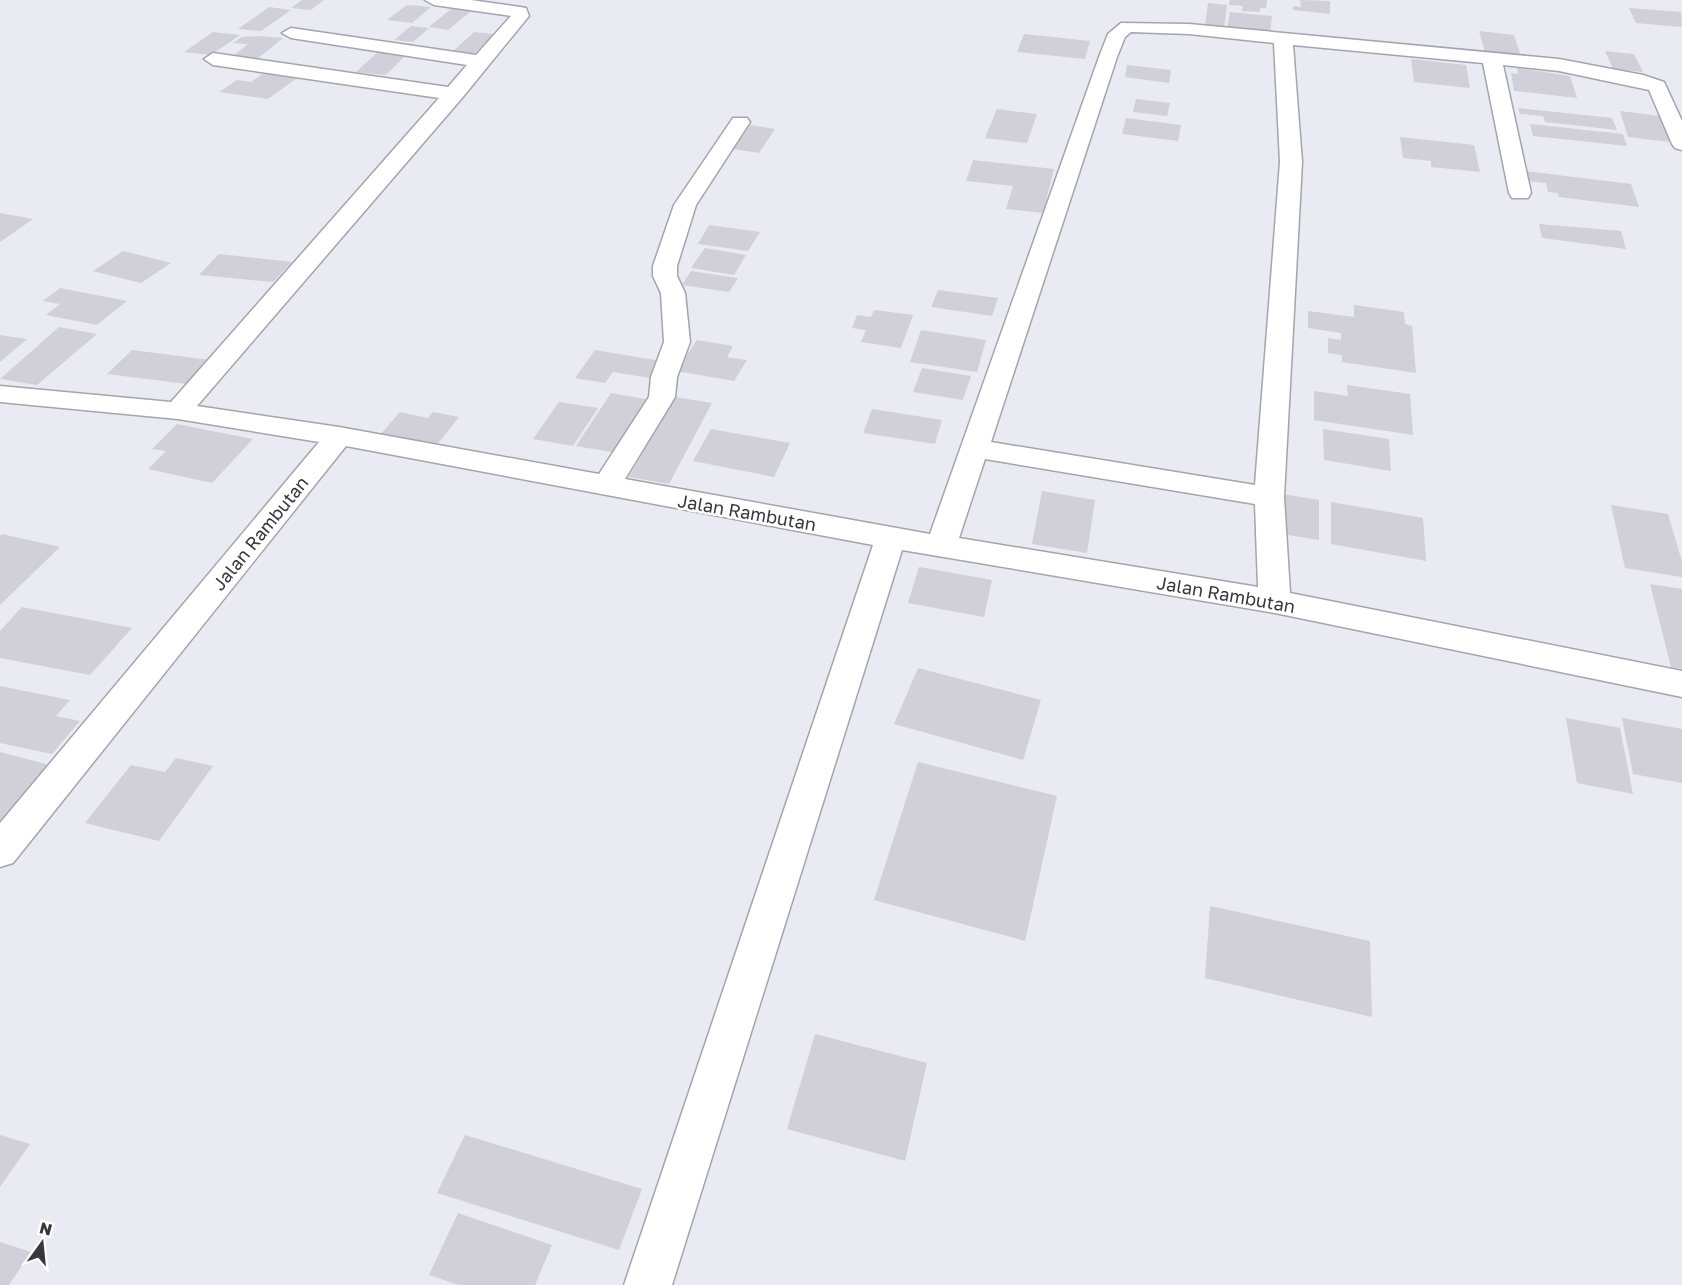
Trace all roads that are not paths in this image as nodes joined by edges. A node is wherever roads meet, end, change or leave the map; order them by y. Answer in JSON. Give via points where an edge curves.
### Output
{"nodes":[{"id":1,"x":434,"y":0,"type":"edge"},
{"id":2,"x":291,"y":33,"type":"dead end"},
{"id":3,"x":1283,"y":39,"type":"junction"},
{"id":4,"x":213,"y":59,"type":"dead end"},
{"id":5,"x":1492,"y":59,"type":"junction"},
{"id":6,"x":482,"y":62,"type":"junction"},
{"id":7,"x":455,"y":94,"type":"junction"},
{"id":8,"x":740,"y":122,"type":"dead end"},
{"id":9,"x":1682,"y":144,"type":"edge"},
{"id":10,"x":1520,"y":193,"type":"dead end"},
{"id":11,"x":0,"y":394,"type":"edge"},
{"id":12,"x":178,"y":411,"type":"junction"},
{"id":13,"x":339,"y":436,"type":"junction"},
{"id":14,"x":975,"y":448,"type":"junction"},
{"id":15,"x":606,"y":486,"type":"junction"},
{"id":16,"x":1269,"y":497,"type":"junction"},
{"id":17,"x":891,"y":538,"type":"junction"},
{"id":18,"x":941,"y":546,"type":"junction"},
{"id":19,"x":1275,"y":602,"type":"junction"},
{"id":20,"x":1682,"y":684,"type":"edge"},
{"id":21,"x":0,"y":851,"type":"edge"},
{"id":22,"x":648,"y":1285,"type":"edge"}],
"edges":[{"from":1,"to":6,"type":"street","via":[[520,12]]},
{"from":2,"to":6,"type":"street"},
{"from":3,"to":5,"type":"street"},
{"from":3,"to":14,"type":"street","via":[[1147,26],[1127,27],[1117,34]]},
{"from":3,"to":16,"type":"street","via":[[1291,162]]},
{"from":4,"to":7,"type":"street"},
{"from":5,"to":9,"type":"street","via":[[1606,73],[1657,86]]},
{"from":5,"to":10,"type":"street"},
{"from":6,"to":7,"type":"street"},
{"from":7,"to":12,"type":"street"},
{"from":8,"to":15,"type":"street","via":[[685,205],[665,266],[673,292],[677,342],[664,376],[662,397]]},
{"from":11,"to":12,"type":"street"},
{"from":12,"to":13,"type":"street"},
{"from":13,"to":15,"type":"street","name":"Jalan Rambutan"},
{"from":13,"to":21,"type":"street","name":"Jalan Rambutan"},
{"from":14,"to":16,"type":"street"},
{"from":14,"to":18,"type":"street"},
{"from":15,"to":17,"type":"street","name":"Jalan Rambutan"},
{"from":16,"to":19,"type":"street"},
{"from":17,"to":18,"type":"street","name":"Jalan Rambutan"},
{"from":17,"to":22,"type":"street"},
{"from":18,"to":19,"type":"street","name":"Jalan Rambutan"},
{"from":19,"to":20,"type":"street","name":"Jalan Rambutan"}]}
